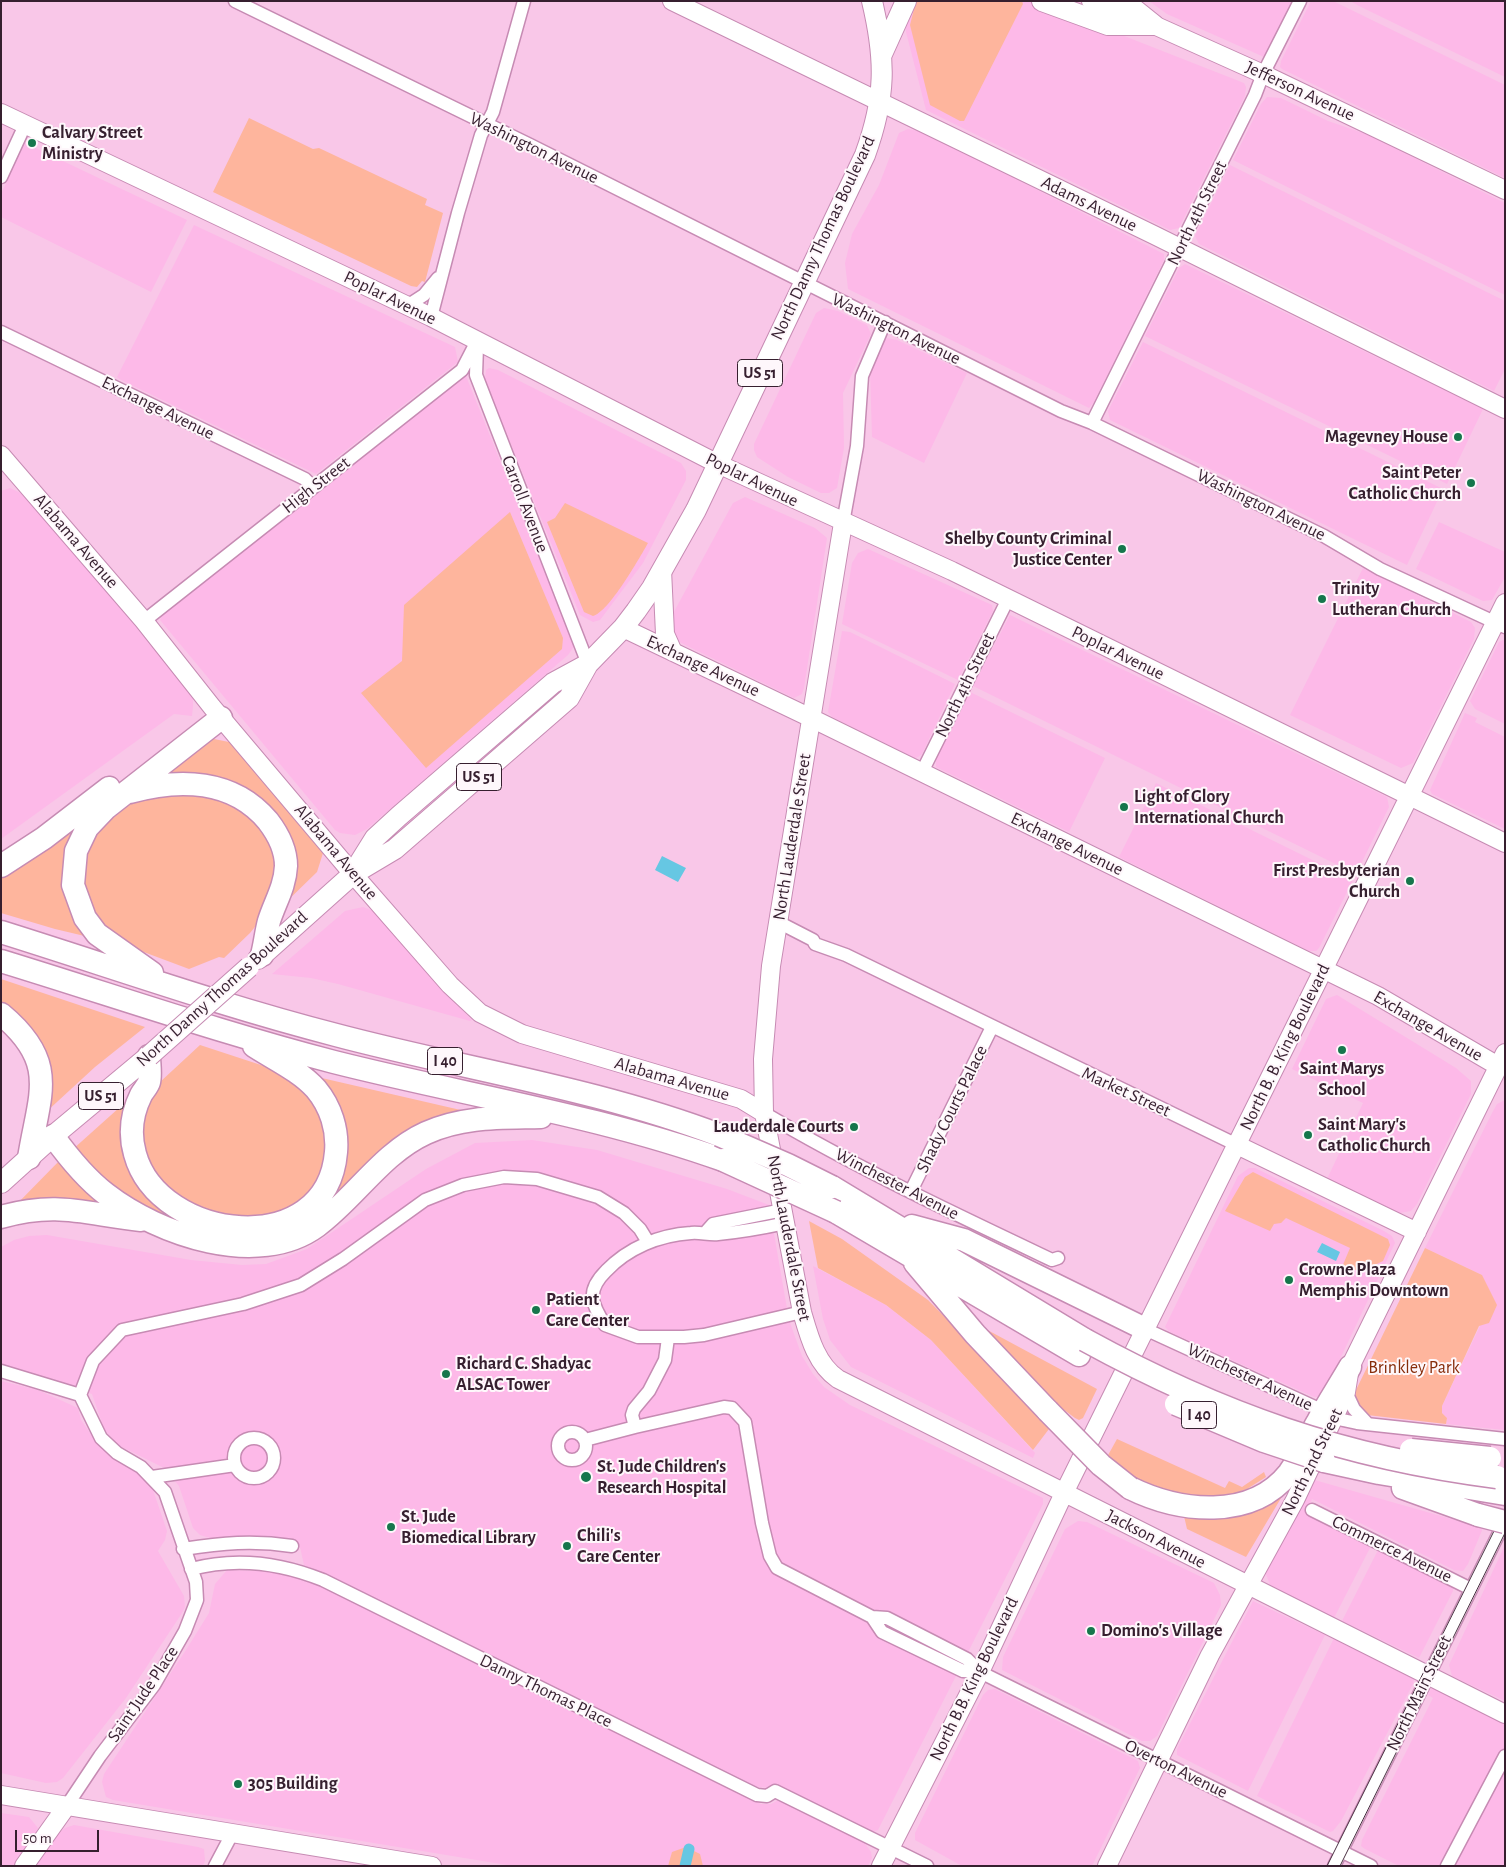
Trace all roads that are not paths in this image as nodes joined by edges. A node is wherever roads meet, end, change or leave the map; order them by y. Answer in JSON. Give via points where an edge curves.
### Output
{"nodes":[{"id":1,"x":235,"y":1,"type":"edge"},
{"id":2,"x":524,"y":1,"type":"edge"},
{"id":3,"x":672,"y":1,"type":"edge"},
{"id":4,"x":872,"y":1,"type":"edge"},
{"id":5,"x":906,"y":1,"type":"edge"},
{"id":6,"x":1042,"y":1,"type":"edge"},
{"id":7,"x":1091,"y":1,"type":"edge"},
{"id":8,"x":1124,"y":1,"type":"edge"},
{"id":9,"x":1300,"y":1,"type":"edge"},
{"id":10,"x":1154,"y":25,"type":"junction"},
{"id":11,"x":882,"y":54,"type":"junction"},
{"id":12,"x":1262,"y":74,"type":"junction"},
{"id":13,"x":880,"y":103,"type":"junction"},
{"id":14,"x":1,"y":113,"type":"edge"},
{"id":15,"x":487,"y":124,"type":"junction"},
{"id":16,"x":25,"y":125,"type":"junction"},
{"id":17,"x":1,"y":178,"type":"edge"},
{"id":18,"x":1505,"y":190,"type":"edge"},
{"id":19,"x":1181,"y":248,"type":"junction"},
{"id":20,"x":440,"y":276,"type":"junction"},
{"id":21,"x":804,"y":283,"type":"junction"},
{"id":22,"x":407,"y":306,"type":"junction"},
{"id":23,"x":431,"y":317,"type":"junction"},
{"id":24,"x":885,"y":322,"type":"junction"},
{"id":25,"x":1,"y":332,"type":"edge"},
{"id":26,"x":477,"y":341,"type":"junction"},
{"id":27,"x":1505,"y":408,"type":"edge"},
{"id":28,"x":1092,"y":423,"type":"junction"},
{"id":29,"x":4,"y":463,"type":"edge"},
{"id":30,"x":718,"y":464,"type":"junction"},
{"id":31,"x":313,"y":487,"type":"junction"},
{"id":32,"x":842,"y":523,"type":"junction"},
{"id":33,"x":662,"y":570,"type":"junction"},
{"id":34,"x":1008,"y":599,"type":"junction"},
{"id":35,"x":1505,"y":603,"type":"edge"},
{"id":36,"x":144,"y":621,"type":"junction"},
{"id":37,"x":1500,"y":624,"type":"edge"},
{"id":38,"x":623,"y":628,"type":"junction"},
{"id":39,"x":673,"y":652,"type":"junction"},
{"id":40,"x":588,"y":664,"type":"junction"},
{"id":41,"x":216,"y":712,"type":"junction"},
{"id":42,"x":811,"y":718,"type":"junction"},
{"id":43,"x":922,"y":772,"type":"junction"},
{"id":44,"x":124,"y":793,"type":"junction"},
{"id":45,"x":1409,"y":796,"type":"junction"},
{"id":46,"x":1505,"y":843,"type":"edge"},
{"id":47,"x":1,"y":866,"type":"edge"},
{"id":48,"x":353,"y":874,"type":"junction"},
{"id":49,"x":778,"y":922,"type":"junction"},
{"id":50,"x":1,"y":932,"type":"edge"},
{"id":51,"x":1,"y":961,"type":"edge"},
{"id":52,"x":256,"y":961,"type":"junction"},
{"id":53,"x":1324,"y":970,"type":"junction"},
{"id":54,"x":171,"y":986,"type":"junction"},
{"id":55,"x":1,"y":1014,"type":"edge"},
{"id":56,"x":992,"y":1027,"type":"junction"},
{"id":57,"x":236,"y":1034,"type":"junction"},
{"id":58,"x":149,"y":1056,"type":"junction"},
{"id":59,"x":1502,"y":1063,"type":"edge"},
{"id":60,"x":764,"y":1112,"type":"junction"},
{"id":61,"x":574,"y":1116,"type":"junction"},
{"id":62,"x":53,"y":1136,"type":"junction"},
{"id":63,"x":1237,"y":1145,"type":"junction"},
{"id":64,"x":29,"y":1158,"type":"junction"},
{"id":65,"x":1,"y":1183,"type":"edge"},
{"id":66,"x":911,"y":1191,"type":"junction"},
{"id":67,"x":1,"y":1217,"type":"edge"},
{"id":68,"x":785,"y":1217,"type":"junction"},
{"id":69,"x":885,"y":1218,"type":"junction"},
{"id":70,"x":149,"y":1221,"type":"junction"},
{"id":71,"x":1417,"y":1232,"type":"junction"},
{"id":72,"x":648,"y":1242,"type":"junction"},
{"id":73,"x":902,"y":1249,"type":"junction"},
{"id":74,"x":1058,"y":1258,"type":"dead end"},
{"id":75,"x":802,"y":1312,"type":"junction"},
{"id":76,"x":1145,"y":1329,"type":"junction"},
{"id":77,"x":668,"y":1338,"type":"junction"},
{"id":78,"x":1082,"y":1347,"type":"junction"},
{"id":79,"x":817,"y":1354,"type":"joint"},
{"id":80,"x":1350,"y":1367,"type":"junction"},
{"id":81,"x":1,"y":1371,"type":"edge"},
{"id":82,"x":1346,"y":1392,"type":"junction"},
{"id":83,"x":80,"y":1395,"type":"junction"},
{"id":84,"x":1329,"y":1414,"type":"junction"},
{"id":85,"x":1367,"y":1423,"type":"junction"},
{"id":86,"x":635,"y":1428,"type":"junction"},
{"id":87,"x":1505,"y":1439,"type":"edge"},
{"id":88,"x":585,"y":1440,"type":"dead end"},
{"id":89,"x":1320,"y":1451,"type":"junction"},
{"id":90,"x":1505,"y":1459,"type":"edge"},
{"id":91,"x":234,"y":1465,"type":"dead end"},
{"id":92,"x":152,"y":1477,"type":"junction"},
{"id":93,"x":1505,"y":1478,"type":"edge"},
{"id":94,"x":1065,"y":1491,"type":"junction"},
{"id":95,"x":1505,"y":1494,"type":"edge"},
{"id":96,"x":1312,"y":1510,"type":"dead end"},
{"id":97,"x":1505,"y":1521,"type":"edge"},
{"id":98,"x":292,"y":1546,"type":"dead end"},
{"id":99,"x":183,"y":1549,"type":"junction"},
{"id":100,"x":191,"y":1569,"type":"junction"},
{"id":101,"x":1248,"y":1586,"type":"junction"},
{"id":102,"x":1471,"y":1589,"type":"junction"},
{"id":103,"x":980,"y":1672,"type":"junction"},
{"id":104,"x":1427,"y":1676,"type":"junction"},
{"id":105,"x":1505,"y":1714,"type":"edge"},
{"id":106,"x":1505,"y":1756,"type":"edge"},
{"id":107,"x":1158,"y":1760,"type":"junction"},
{"id":108,"x":1,"y":1795,"type":"edge"},
{"id":109,"x":66,"y":1807,"type":"junction"},
{"id":110,"x":232,"y":1834,"type":"junction"},
{"id":111,"x":890,"y":1848,"type":"junction"},
{"id":112,"x":1341,"y":1851,"type":"junction"},
{"id":113,"x":24,"y":1866,"type":"edge"},
{"id":114,"x":215,"y":1866,"type":"edge"},
{"id":115,"x":432,"y":1866,"type":"edge"},
{"id":116,"x":881,"y":1866,"type":"edge"},
{"id":117,"x":927,"y":1866,"type":"edge"},
{"id":118,"x":1107,"y":1866,"type":"edge"},
{"id":119,"x":1334,"y":1866,"type":"edge"},
{"id":120,"x":1371,"y":1866,"type":"edge"},
{"id":121,"x":1447,"y":1866,"type":"edge"}],
"edges":[{"from":1,"to":15,"type":"street","name":"Washington Avenue"},
{"from":2,"to":15,"type":"street"},
{"from":3,"to":13,"type":"street","name":"Adams Avenue"},
{"from":4,"to":11,"type":"main road","name":"North Danny Thomas Boulevard","number":"US 51"},
{"from":5,"to":11,"type":"main road"},
{"from":6,"to":10,"type":"main road","via":[[1108,25]]},
{"from":7,"to":10,"type":"street","name":"Jefferson Avenue"},
{"from":8,"to":10,"type":"main road"},
{"from":9,"to":12,"type":"street","name":"North 4th Street"},
{"from":10,"to":12,"type":"street","name":"Jefferson Avenue"},
{"from":11,"to":13,"type":"main road","name":"North Danny Thomas Boulevard","number":"US 51"},
{"from":12,"to":18,"type":"street","name":"Jefferson Avenue"},
{"from":12,"to":19,"type":"street","name":"North 4th Street"},
{"from":13,"to":19,"type":"street","name":"Adams Avenue"},
{"from":13,"to":21,"type":"main road","name":"North Danny Thomas Boulevard","number":"US 51","via":[[865,155]]},
{"from":14,"to":16,"type":"street","name":"Poplar Avenue"},
{"from":15,"to":20,"type":"street"},
{"from":15,"to":21,"type":"street","name":"Washington Avenue"},
{"from":16,"to":17,"type":"street"},
{"from":16,"to":22,"type":"street","name":"Poplar Avenue"},
{"from":19,"to":27,"type":"street","name":"Adams Avenue"},
{"from":19,"to":28,"type":"street","name":"North 4th Street"},
{"from":20,"to":22,"type":"street","via":[[430,289]]},
{"from":20,"to":23,"type":"street"},
{"from":21,"to":24,"type":"street","name":"Washington Avenue"},
{"from":21,"to":30,"type":"main road","name":"North Danny Thomas Boulevard","number":"US 51"},
{"from":22,"to":23,"type":"street","name":"Poplar Avenue"},
{"from":23,"to":26,"type":"street","name":"Poplar Avenue"},
{"from":24,"to":28,"type":"street","name":"Washington Avenue","via":[[1061,411]]},
{"from":24,"to":32,"type":"street","name":"North Lauderdale Street","via":[[862,376],[857,446]]},
{"from":25,"to":31,"type":"street","name":"Exchange Avenue","via":[[305,479]]},
{"from":26,"to":30,"type":"street","name":"Poplar Avenue"},
{"from":26,"to":31,"type":"street","name":"High Street","via":[[462,370]]},
{"from":26,"to":40,"type":"street","name":"Carroll Avenue","via":[[476,375]]},
{"from":28,"to":37,"type":"street","name":"Washington Avenue","via":[[1324,536],[1380,569]]},
{"from":29,"to":36,"type":"street","name":"Alabama Avenue"},
{"from":30,"to":32,"type":"street","name":"Poplar Avenue"},
{"from":30,"to":33,"type":"main road","name":"North Danny Thomas Boulevard","number":"US 51"},
{"from":31,"to":36,"type":"street","name":"High Street"},
{"from":32,"to":34,"type":"street","name":"Poplar Avenue"},
{"from":32,"to":42,"type":"street","name":"North Lauderdale Street"},
{"from":33,"to":38,"type":"main road","name":"North Danny Thomas Boulevard","number":"US 51","via":[[649,594]]},
{"from":33,"to":39,"type":"street","via":[[666,634]]},
{"from":34,"to":43,"type":"street","name":"North 4th Street"},
{"from":34,"to":45,"type":"street","name":"Poplar Avenue"},
{"from":35,"to":37,"type":"street","name":"North B. B. King Boulevard"},
{"from":36,"to":41,"type":"street","name":"Alabama Avenue"},
{"from":37,"to":45,"type":"street","name":"North B. B. King Boulevard"},
{"from":38,"to":39,"type":"street","name":"Exchange Avenue"},
{"from":38,"to":40,"type":"main road","name":"North Danny Thomas Boulevard","number":"US 51"},
{"from":39,"to":42,"type":"street","name":"Exchange Avenue"},
{"from":40,"to":48,"type":"main road","name":"North Danny Thomas Boulevard","number":"US 51","via":[[553,682],[399,816],[375,838]]},
{"from":41,"to":44,"type":"highway"},
{"from":41,"to":47,"type":"highway"},
{"from":41,"to":48,"type":"street","name":"Alabama Avenue"},
{"from":42,"to":43,"type":"street","name":"Exchange Avenue"},
{"from":42,"to":49,"type":"street","name":"North Lauderdale Street"},
{"from":43,"to":53,"type":"street","name":"Exchange Avenue"},
{"from":44,"to":52,"type":"highway","via":[[167,784],[204,785],[228,791],[264,817],[282,845],[286,864],[283,886]]},
{"from":44,"to":54,"type":"highway","via":[[95,819],[80,840],[74,862],[76,896],[85,918],[97,934]]},
{"from":45,"to":46,"type":"street","name":"Poplar Avenue"},
{"from":45,"to":53,"type":"street","name":"North B. B. King Boulevard"},
{"from":48,"to":52,"type":"main road","name":"North Danny Thomas Boulevard","number":"US 51"},
{"from":48,"to":60,"type":"street","name":"Alabama Avenue","via":[[450,985],[480,1013],[499,1024],[564,1047],[741,1099]]},
{"from":49,"to":56,"type":"street","name":"Market Street","via":[[830,952],[836,951]]},
{"from":49,"to":60,"type":"street","name":"North Lauderdale Street","via":[[765,1022]]},
{"from":50,"to":54,"type":"highway","number":"I 40"},
{"from":51,"to":57,"type":"highway","number":"I 40"},
{"from":52,"to":58,"type":"main road","name":"North Danny Thomas Boulevard","number":"US 51","bridge":true},
{"from":53,"to":59,"type":"street","name":"Exchange Avenue"},
{"from":53,"to":63,"type":"street","name":"North B. B. King Boulevard"},
{"from":54,"to":69,"type":"highway","number":"I 40","bridge":true,"via":[[336,1036],[632,1105],[719,1135],[788,1164]]},
{"from":55,"to":64,"type":"highway","via":[[25,1036],[40,1066],[41,1098]]},
{"from":56,"to":63,"type":"street","name":"Market Street"},
{"from":56,"to":66,"type":"street","name":"Shady Courts Palace"},
{"from":57,"to":58,"type":"highway","via":[[306,1080],[324,1100],[335,1128],[334,1167],[322,1193],[295,1217],[269,1227],[240,1227],[197,1216],[169,1201],[145,1176],[135,1156],[132,1134],[136,1106],[149,1082]]},
{"from":57,"to":61,"type":"highway","number":"I 40","via":[[334,1062]]},
{"from":58,"to":62,"type":"main road","name":"North Danny Thomas Boulevard","number":"US 51"},
{"from":59,"to":71,"type":"street","name":"North 2nd Street"},
{"from":60,"to":66,"type":"street","name":"Winchester Avenue","via":[[807,1138]]},
{"from":60,"to":68,"type":"street","name":"North Lauderdale Street"},
{"from":61,"to":70,"type":"highway","via":[[478,1118],[425,1133],[391,1156],[316,1227],[284,1242],[250,1246],[221,1243]]},
{"from":61,"to":73,"type":"highway","number":"I 40","bridge":true,"via":[[632,1130],[723,1160],[836,1212]]},
{"from":62,"to":64,"type":"main road","name":"North Danny Thomas Boulevard","number":"US 51"},
{"from":62,"to":70,"type":"highway","via":[[70,1161],[94,1184]]},
{"from":63,"to":71,"type":"street","name":"Market Street"},
{"from":63,"to":76,"type":"street","name":"North B. B. King Boulevard"},
{"from":64,"to":65,"type":"main road","name":"North Danny Thomas Boulevard","number":"US 51"},
{"from":66,"to":74,"type":"street","name":"Winchester Avenue","via":[[1052,1260]]},
{"from":67,"to":70,"type":"highway","via":[[23,1211],[60,1208]]},
{"from":68,"to":72,"type":"street","via":[[714,1224],[704,1233]]},
{"from":68,"to":75,"type":"street","name":"North Lauderdale Street"},
{"from":69,"to":76,"type":"highway","via":[[964,1240]]},
{"from":69,"to":78,"type":"highway","number":"I 40"},
{"from":71,"to":80,"type":"street","name":"North 2nd Street"},
{"from":72,"to":77,"type":"street","via":[[620,1258],[597,1280],[593,1286],[592,1302],[605,1325],[638,1338]]},
{"from":72,"to":83,"type":"street","via":[[624,1213],[590,1195],[537,1179],[504,1177],[463,1185],[425,1200],[301,1285],[244,1304],[122,1330],[93,1360]]},
{"from":73,"to":78,"type":"highway","number":"I 40"},
{"from":73,"to":84,"type":"highway","bridge":true,"via":[[975,1334],[1101,1465],[1130,1488],[1163,1502],[1192,1508],[1224,1506],[1265,1492],[1288,1473]]},
{"from":75,"to":77,"type":"street","via":[[704,1335]]},
{"from":75,"to":79,"type":"street","name":"North Lauderdale Street"},
{"from":76,"to":84,"type":"street","name":"Winchester Avenue"},
{"from":76,"to":94,"type":"street","name":"North B. B. King Boulevard"},
{"from":77,"to":86,"type":"street","via":[[666,1360],[649,1391],[634,1409]]},
{"from":78,"to":89,"type":"highway","number":"I 40","bridge":true,"via":[[1144,1390],[1209,1420],[1264,1441]]},
{"from":79,"to":94,"type":"street","name":"Jackson Avenue","via":[[826,1369],[838,1379]]},
{"from":80,"to":82,"type":"street","name":"North 2nd Street"},
{"from":80,"to":84,"type":"highway"},
{"from":81,"to":83,"type":"street"},
{"from":82,"to":84,"type":"street","name":"North 2nd Street"},
{"from":82,"to":85,"type":"street","via":[[1354,1409]]},
{"from":83,"to":92,"type":"street","name":"Saint Jude Place","via":[[102,1438]]},
{"from":84,"to":85,"type":"street","name":"Winchester Avenue"},
{"from":84,"to":101,"type":"street","name":"North 2nd Street","via":[[1295,1500]]},
{"from":85,"to":87,"type":"street","name":"Winchester Avenue"},
{"from":86,"to":88,"type":"street"},
{"from":86,"to":103,"type":"street","name":"Overton Avenue","via":[[724,1407],[732,1408],[745,1422],[762,1523],[770,1556],[777,1568],[872,1618],[882,1632],[962,1672]]},
{"from":89,"to":90,"type":"highway","bridge":true},
{"from":89,"to":93,"type":"highway","number":"I 40","bridge":true},
{"from":89,"to":95,"type":"highway","number":"I 40","via":[[1389,1475]]},
{"from":89,"to":97,"type":"highway","bridge":true,"via":[[1478,1515]]},
{"from":91,"to":92,"type":"street"},
{"from":92,"to":99,"type":"street","name":"Saint Jude Place","via":[[165,1492]]},
{"from":94,"to":101,"type":"street","name":"Jackson Avenue"},
{"from":94,"to":103,"type":"street","name":"North B.B. King Boulevard"},
{"from":96,"to":102,"type":"street","name":"Commerce Avenue"},
{"from":97,"to":102,"type":"street","name":"North Main Street"},
{"from":98,"to":99,"type":"street","via":[[235,1541]]},
{"from":99,"to":100,"type":"street","name":"Saint Jude Place"},
{"from":100,"to":109,"type":"street","name":"Saint Jude Place","via":[[197,1600],[185,1632],[154,1685]]},
{"from":100,"to":111,"type":"street","name":"Danny Thomas Place","via":[[215,1563],[240,1562],[308,1574],[756,1795],[767,1796],[775,1791]]},
{"from":101,"to":104,"type":"street","name":"Jackson Avenue"},
{"from":101,"to":107,"type":"street","name":"North 2nd Street"},
{"from":102,"to":104,"type":"street","name":"North Main Street"},
{"from":103,"to":107,"type":"street","name":"Overton Avenue"},
{"from":103,"to":111,"type":"street","name":"North B.B. King Boulevard"},
{"from":104,"to":105,"type":"street","name":"Jackson Avenue"},
{"from":104,"to":112,"type":"street","name":"North Main Street"},
{"from":106,"to":121,"type":"street"},
{"from":107,"to":112,"type":"street","name":"Overton Avenue"},
{"from":107,"to":118,"type":"street","name":"North 2nd Street"},
{"from":108,"to":109,"type":"street"},
{"from":109,"to":110,"type":"street"},
{"from":109,"to":113,"type":"street"},
{"from":110,"to":114,"type":"street"},
{"from":110,"to":115,"type":"street"},
{"from":111,"to":116,"type":"street","name":"North B.B. King Boulevard"},
{"from":111,"to":117,"type":"street","name":"Danny Thomas Place"},
{"from":112,"to":119,"type":"street","name":"North Main Street"},
{"from":112,"to":120,"type":"street","name":"Overton Avenue"}]}
